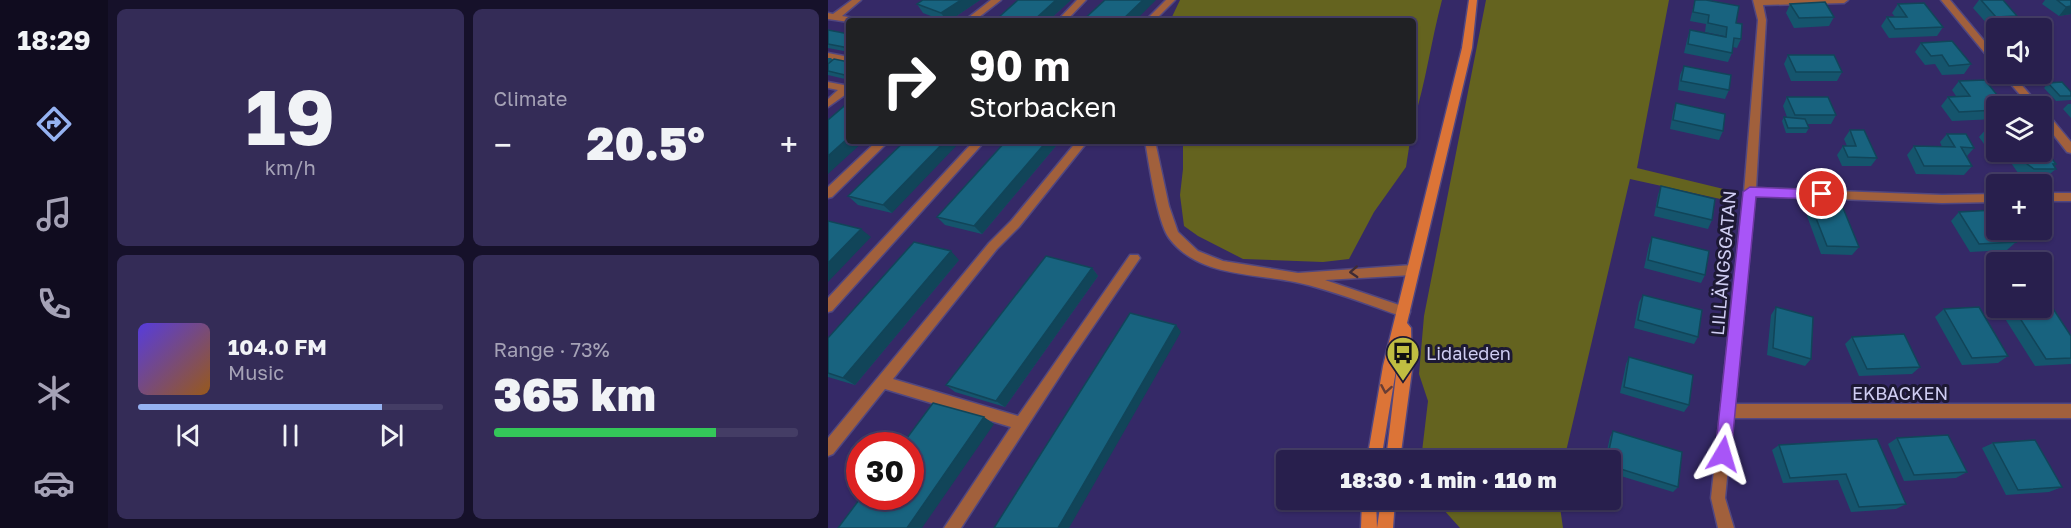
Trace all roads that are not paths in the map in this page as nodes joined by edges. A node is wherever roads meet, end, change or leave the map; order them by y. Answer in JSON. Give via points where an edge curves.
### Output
{"nodes":[{"id":1,"x":857,"y":0,"type":"edge"},
{"id":2,"x":997,"y":0,"type":"edge"},
{"id":3,"x":1082,"y":0,"type":"edge"},
{"id":4,"x":1170,"y":0,"type":"edge"},
{"id":5,"x":1473,"y":0,"type":"edge"},
{"id":6,"x":1844,"y":0,"type":"edge"},
{"id":7,"x":1946,"y":0,"type":"edge"},
{"id":8,"x":1757,"y":1,"type":"edge"},
{"id":9,"x":832,"y":16,"type":"edge"},
{"id":10,"x":972,"y":18,"type":"edge"},
{"id":11,"x":1064,"y":18,"type":"edge"},
{"id":12,"x":1152,"y":18,"type":"edge"},
{"id":13,"x":1986,"y":49,"type":"edge"},
{"id":14,"x":828,"y":56,"type":"edge"},
{"id":15,"x":846,"y":59,"type":"edge"},
{"id":16,"x":2016,"y":84,"type":"edge"},
{"id":17,"x":828,"y":85,"type":"edge"},
{"id":18,"x":846,"y":89,"type":"edge"},
{"id":19,"x":846,"y":90,"type":"edge"},
{"id":20,"x":2026,"y":96,"type":"edge"},
{"id":21,"x":828,"y":104,"type":"edge"},
{"id":22,"x":2052,"y":126,"type":"edge"},
{"id":23,"x":881,"y":144,"type":"edge"},
{"id":24,"x":977,"y":144,"type":"edge"},
{"id":25,"x":1080,"y":144,"type":"edge"},
{"id":26,"x":1151,"y":144,"type":"edge"},
{"id":27,"x":2071,"y":149,"type":"edge"},
{"id":28,"x":1750,"y":192,"type":"junction"},
{"id":29,"x":828,"y":194,"type":"edge"},
{"id":30,"x":2071,"y":197,"type":"edge"},
{"id":31,"x":1986,"y":198,"type":"edge"},
{"id":32,"x":2052,"y":198,"type":"edge"},
{"id":33,"x":1134,"y":258,"type":"dead end"},
{"id":34,"x":1412,"y":270,"type":"junction"},
{"id":35,"x":1295,"y":277,"type":"junction"},
{"id":36,"x":828,"y":308,"type":"edge"},
{"id":37,"x":1404,"y":312,"type":"junction"},
{"id":38,"x":882,"y":382,"type":"junction"},
{"id":39,"x":1728,"y":411,"type":"junction"},
{"id":40,"x":2071,"y":411,"type":"edge"},
{"id":41,"x":1021,"y":423,"type":"junction"},
{"id":42,"x":828,"y":449,"type":"edge"},
{"id":43,"x":1376,"y":450,"type":"edge"},
{"id":44,"x":1394,"y":450,"type":"edge"},
{"id":45,"x":1370,"y":510,"type":"edge"},
{"id":46,"x":1387,"y":510,"type":"edge"},
{"id":47,"x":952,"y":528,"type":"edge"},
{"id":48,"x":1369,"y":528,"type":"edge"},
{"id":49,"x":1385,"y":528,"type":"edge"},
{"id":50,"x":1726,"y":528,"type":"edge"}],
"edges":[{"from":1,"to":9,"type":"street"},
{"from":2,"to":10,"type":"street"},
{"from":3,"to":11,"type":"street"},
{"from":4,"to":12,"type":"street"},
{"from":5,"to":34,"type":"street","via":[[1467,48]]},
{"from":6,"to":8,"type":"street"},
{"from":7,"to":13,"type":"street"},
{"from":8,"to":28,"type":"street","name":"LILLÄNGSGATAN","via":[[1762,20]]},
{"from":14,"to":15,"type":"street"},
{"from":16,"to":20,"type":"street"},
{"from":17,"to":18,"type":"street"},
{"from":19,"to":21,"type":"street"},
{"from":22,"to":27,"type":"street"},
{"from":23,"to":29,"type":"street"},
{"from":24,"to":36,"type":"street"},
{"from":25,"to":38,"type":"street"},
{"from":26,"to":35,"type":"street","via":[[1162,206],[1173,235],[1194,254],[1222,266]]},
{"from":28,"to":31,"type":"street"},
{"from":28,"to":39,"type":"street","name":"LILLÄNGSGATAN"},
{"from":30,"to":32,"type":"street"},
{"from":33,"to":41,"type":"street"},
{"from":34,"to":35,"type":"street","one_way":true},
{"from":34,"to":37,"type":"street"},
{"from":35,"to":37,"type":"street"},
{"from":37,"to":43,"type":"street","one_way":true},
{"from":37,"to":44,"type":"street","via":[[1405,370]]},
{"from":38,"to":41,"type":"street"},
{"from":38,"to":42,"type":"street"},
{"from":39,"to":40,"type":"street","name":"EKBACKEN"},
{"from":39,"to":50,"type":"street","name":"LILLÄNGSGATAN","via":[[1718,498]]},
{"from":41,"to":47,"type":"street"},
{"from":45,"to":48,"type":"street"},
{"from":46,"to":49,"type":"street"}]}
